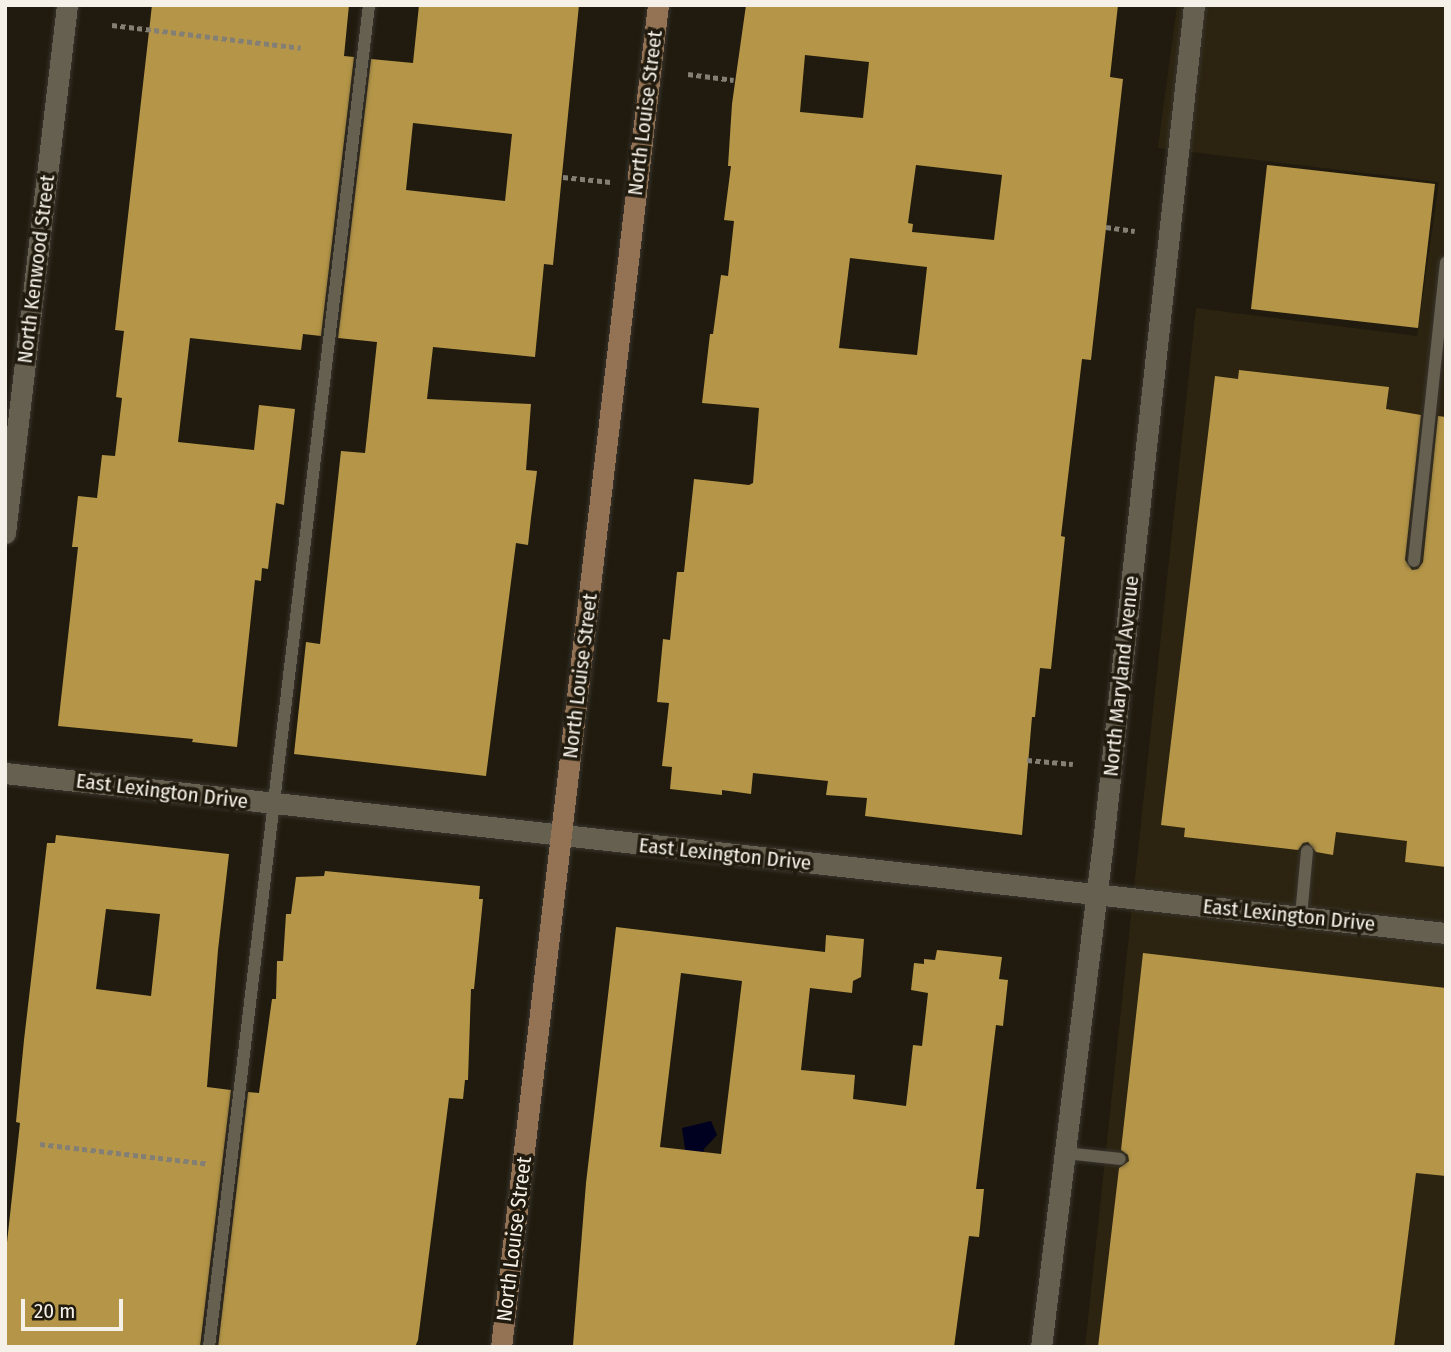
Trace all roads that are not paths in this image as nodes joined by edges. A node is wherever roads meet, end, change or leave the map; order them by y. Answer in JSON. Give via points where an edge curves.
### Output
{"nodes":[{"id":1,"x":67,"y":5,"type":"edge"},
{"id":2,"x":369,"y":5,"type":"edge"},
{"id":3,"x":658,"y":5,"type":"edge"},
{"id":4,"x":1194,"y":5,"type":"edge"},
{"id":5,"x":1446,"y":263,"type":"edge"},
{"id":6,"x":5,"y":533,"type":"edge"},
{"id":7,"x":1414,"y":561,"type":"dead end"},
{"id":8,"x":5,"y":773,"type":"edge"},
{"id":9,"x":276,"y":804,"type":"junction"},
{"id":10,"x":561,"y":836,"type":"junction"},
{"id":11,"x":1307,"y":851,"type":"dead end"},
{"id":12,"x":1097,"y":894,"type":"junction"},
{"id":13,"x":1301,"y":916,"type":"junction"},
{"id":14,"x":1446,"y":933,"type":"edge"},
{"id":15,"x":1065,"y":1153,"type":"junction"},
{"id":16,"x":1120,"y":1159,"type":"dead end"},
{"id":17,"x":209,"y":1347,"type":"edge"},
{"id":18,"x":501,"y":1347,"type":"edge"},
{"id":19,"x":1041,"y":1347,"type":"edge"}],
"edges":[{"from":1,"to":6,"type":"street","name":"North Kenwood Street"},
{"from":2,"to":9,"type":"lane"},
{"from":3,"to":10,"type":"street","name":"North Louise Street"},
{"from":4,"to":12,"type":"street","name":"North Maryland Avenue"},
{"from":5,"to":7,"type":"lane"},
{"from":8,"to":9,"type":"street","name":"East Lexington Drive"},
{"from":9,"to":10,"type":"street","name":"East Lexington Drive"},
{"from":9,"to":17,"type":"lane"},
{"from":10,"to":12,"type":"street","name":"East Lexington Drive"},
{"from":10,"to":18,"type":"street","name":"North Louise Street"},
{"from":11,"to":13,"type":"lane"},
{"from":12,"to":13,"type":"street","name":"East Lexington Drive"},
{"from":12,"to":15,"type":"street","name":"North Maryland Avenue"},
{"from":13,"to":14,"type":"street","name":"East Lexington Drive"},
{"from":15,"to":16,"type":"lane"},
{"from":15,"to":19,"type":"street","name":"North Maryland Avenue"}]}
